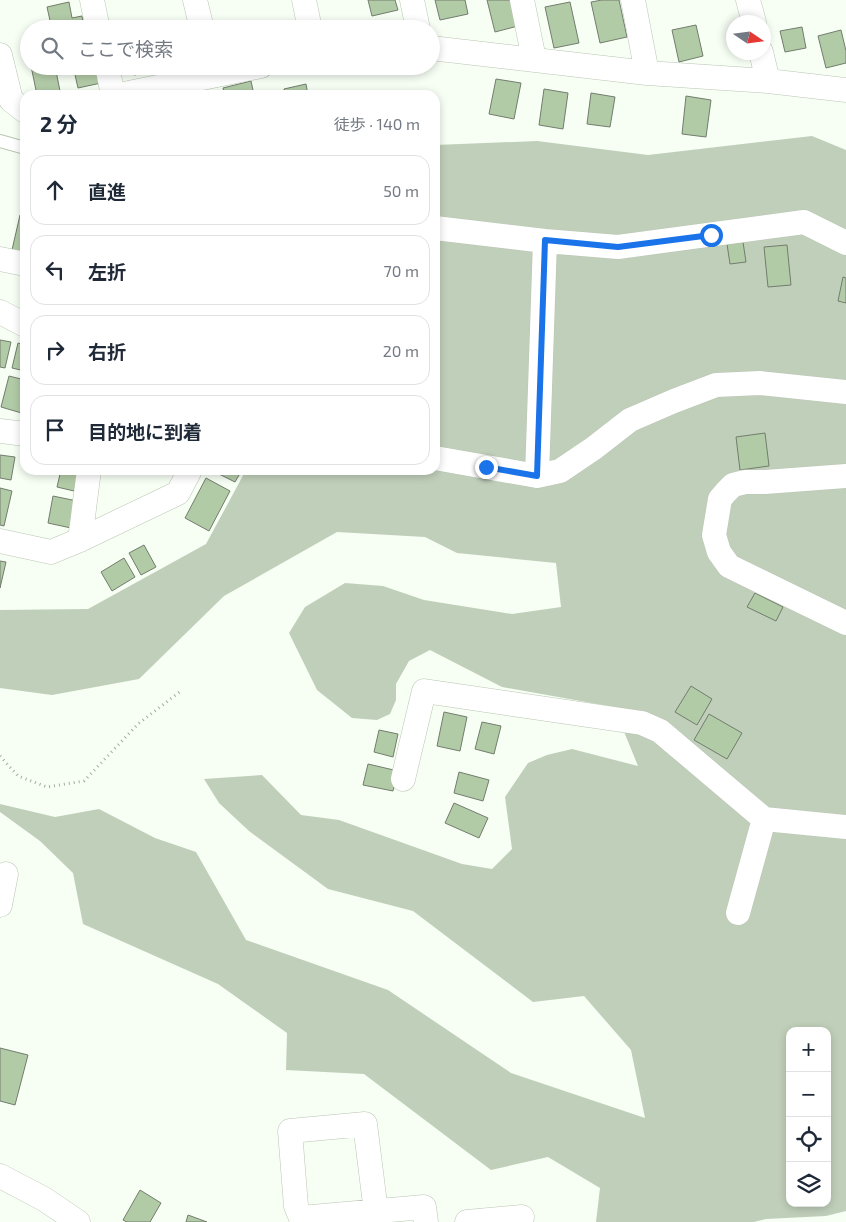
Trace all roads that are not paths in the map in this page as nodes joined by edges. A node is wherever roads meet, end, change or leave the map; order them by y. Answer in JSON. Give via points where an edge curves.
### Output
{"nodes":[{"id":1,"x":92,"y":0,"type":"edge"},
{"id":2,"x":195,"y":0,"type":"edge"},
{"id":3,"x":304,"y":0,"type":"edge"},
{"id":4,"x":412,"y":0,"type":"edge"},
{"id":5,"x":522,"y":0,"type":"edge"},
{"id":6,"x":633,"y":0,"type":"edge"},
{"id":7,"x":748,"y":0,"type":"edge"},
{"id":8,"x":752,"y":15,"type":"edge"},
{"id":9,"x":96,"y":20,"type":"edge"},
{"id":10,"x":200,"y":20,"type":"edge"},
{"id":11,"x":308,"y":20,"type":"edge"},
{"id":12,"x":416,"y":20,"type":"edge"},
{"id":13,"x":440,"y":49,"type":"edge"},
{"id":14,"x":0,"y":55,"type":"edge"},
{"id":15,"x":534,"y":59,"type":"junction"},
{"id":16,"x":763,"y":60,"type":"edge"},
{"id":17,"x":647,"y":72,"type":"junction"},
{"id":18,"x":109,"y":75,"type":"edge"},
{"id":19,"x":199,"y":75,"type":"edge"},
{"id":20,"x":768,"y":81,"type":"junction"},
{"id":21,"x":112,"y":90,"type":"edge"},
{"id":22,"x":139,"y":90,"type":"edge"},
{"id":23,"x":846,"y":90,"type":"edge"},
{"id":24,"x":20,"y":107,"type":"edge"},
{"id":25,"x":0,"y":141,"type":"edge"},
{"id":26,"x":20,"y":147,"type":"edge"},
{"id":27,"x":440,"y":229,"type":"edge"},
{"id":28,"x":545,"y":240,"type":"junction"},
{"id":29,"x":846,"y":243,"type":"edge"},
{"id":30,"x":0,"y":259,"type":"edge"},
{"id":31,"x":20,"y":263,"type":"edge"},
{"id":32,"x":0,"y":312,"type":"edge"},
{"id":33,"x":20,"y":322,"type":"edge"},
{"id":34,"x":846,"y":392,"type":"edge"},
{"id":35,"x":0,"y":430,"type":"edge"},
{"id":36,"x":20,"y":433,"type":"edge"},
{"id":37,"x":440,"y":459,"type":"edge"},
{"id":38,"x":88,"y":475,"type":"edge"},
{"id":39,"x":187,"y":475,"type":"edge"},
{"id":40,"x":537,"y":476,"type":"junction"},
{"id":41,"x":846,"y":476,"type":"edge"},
{"id":42,"x":80,"y":540,"type":"junction"},
{"id":43,"x":0,"y":541,"type":"edge"},
{"id":44,"x":846,"y":623,"type":"edge"},
{"id":45,"x":404,"y":779,"type":"dead end"},
{"id":46,"x":764,"y":819,"type":"junction"},
{"id":47,"x":846,"y":827,"type":"edge"},
{"id":48,"x":6,"y":874,"type":"dead end"},
{"id":49,"x":0,"y":904,"type":"edge"},
{"id":50,"x":738,"y":913,"type":"dead end"},
{"id":51,"x":0,"y":1176,"type":"edge"},
{"id":52,"x":376,"y":1212,"type":"junction"},
{"id":53,"x":522,"y":1217,"type":"dead end"},
{"id":54,"x":300,"y":1220,"type":"edge"},
{"id":55,"x":78,"y":1222,"type":"edge"},
{"id":56,"x":426,"y":1222,"type":"edge"},
{"id":57,"x":466,"y":1222,"type":"edge"}],
"edges":[{"from":1,"to":9,"type":"street"},
{"from":2,"to":10,"type":"street"},
{"from":3,"to":11,"type":"street"},
{"from":4,"to":12,"type":"street"},
{"from":5,"to":15,"type":"street"},
{"from":6,"to":17,"type":"street"},
{"from":7,"to":8,"type":"street"},
{"from":13,"to":15,"type":"street"},
{"from":14,"to":24,"type":"street","via":[[11,100]]},
{"from":15,"to":17,"type":"street"},
{"from":16,"to":20,"type":"street"},
{"from":17,"to":20,"type":"street"},
{"from":18,"to":21,"type":"street"},
{"from":19,"to":22,"type":"street"},
{"from":20,"to":23,"type":"street"},
{"from":25,"to":26,"type":"lane"},
{"from":27,"to":28,"type":"street"},
{"from":28,"to":29,"type":"street","via":[[618,247],[804,222]]},
{"from":28,"to":40,"type":"street"},
{"from":30,"to":31,"type":"street"},
{"from":32,"to":33,"type":"street"},
{"from":34,"to":40,"type":"street","via":[[760,384],[716,386],[630,420],[560,471]]},
{"from":35,"to":36,"type":"street"},
{"from":37,"to":40,"type":"street"},
{"from":38,"to":42,"type":"street"},
{"from":39,"to":42,"type":"street","via":[[178,493]]},
{"from":41,"to":44,"type":"street","via":[[745,482],[733,486],[720,499],[714,535],[719,552],[729,566]]},
{"from":42,"to":43,"type":"street","via":[[51,552]]},
{"from":45,"to":46,"type":"street","via":[[424,691],[642,723],[660,731]]},
{"from":46,"to":47,"type":"street"},
{"from":46,"to":50,"type":"street"},
{"from":48,"to":49,"type":"street"},
{"from":51,"to":55,"type":"street"},
{"from":52,"to":54,"type":"street"},
{"from":52,"to":54,"type":"street","via":[[365,1124],[290,1130]]},
{"from":52,"to":56,"type":"street","via":[[424,1207]]},
{"from":53,"to":57,"type":"street"}]}
